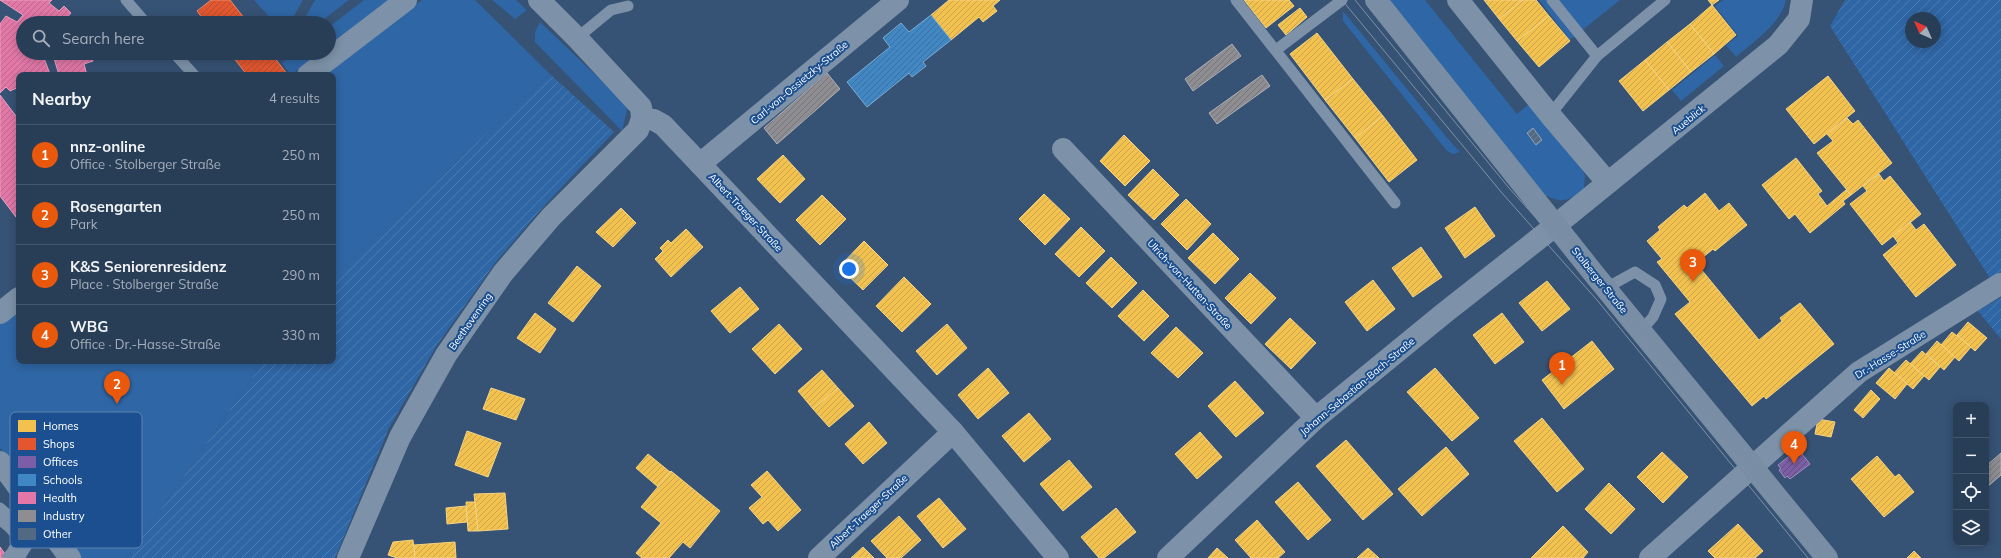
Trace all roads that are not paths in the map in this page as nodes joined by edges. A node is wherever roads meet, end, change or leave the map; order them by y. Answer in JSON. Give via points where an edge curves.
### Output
{"nodes":[{"id":1,"x":126,"y":0,"type":"edge"},
{"id":2,"x":406,"y":0,"type":"edge"},
{"id":3,"x":539,"y":0,"type":"edge"},
{"id":4,"x":898,"y":0,"type":"edge"},
{"id":5,"x":1236,"y":0,"type":"edge"},
{"id":6,"x":1342,"y":0,"type":"edge"},
{"id":7,"x":1376,"y":0,"type":"edge"},
{"id":8,"x":1458,"y":0,"type":"edge"},
{"id":9,"x":1552,"y":0,"type":"edge"},
{"id":10,"x":1665,"y":0,"type":"edge"},
{"id":11,"x":1802,"y":0,"type":"edge"},
{"id":12,"x":628,"y":6,"type":"dead end"},
{"id":13,"x":140,"y":16,"type":"edge"},
{"id":14,"x":578,"y":38,"type":"junction"},
{"id":15,"x":1276,"y":50,"type":"junction"},
{"id":16,"x":336,"y":54,"type":"edge"},
{"id":17,"x":1597,"y":56,"type":"junction"},
{"id":18,"x":180,"y":60,"type":"edge"},
{"id":19,"x":328,"y":60,"type":"edge"},
{"id":20,"x":191,"y":72,"type":"edge"},
{"id":21,"x":312,"y":72,"type":"edge"},
{"id":22,"x":1550,"y":115,"type":"junction"},
{"id":23,"x":642,"y":118,"type":"junction"},
{"id":24,"x":1063,"y":150,"type":"dead end"},
{"id":25,"x":700,"y":164,"type":"junction"},
{"id":26,"x":1608,"y":183,"type":"junction"},
{"id":27,"x":1395,"y":203,"type":"dead end"},
{"id":28,"x":1556,"y":226,"type":"junction"},
{"id":29,"x":2001,"y":284,"type":"edge"},
{"id":30,"x":1606,"y":288,"type":"junction"},
{"id":31,"x":16,"y":300,"type":"edge"},
{"id":32,"x":0,"y":313,"type":"edge"},
{"id":33,"x":1641,"y":331,"type":"junction"},
{"id":34,"x":1316,"y":418,"type":"junction"},
{"id":35,"x":953,"y":432,"type":"junction"},
{"id":36,"x":0,"y":462,"type":"edge"},
{"id":37,"x":1752,"y":467,"type":"junction"},
{"id":38,"x":10,"y":476,"type":"edge"},
{"id":39,"x":0,"y":508,"type":"edge"},
{"id":40,"x":10,"y":516,"type":"edge"},
{"id":41,"x":0,"y":520,"type":"edge"},
{"id":42,"x":10,"y":526,"type":"edge"},
{"id":43,"x":23,"y":548,"type":"edge"},
{"id":44,"x":63,"y":548,"type":"edge"},
{"id":45,"x":13,"y":557,"type":"edge"},
{"id":46,"x":70,"y":558,"type":"edge"},
{"id":47,"x":348,"y":558,"type":"edge"},
{"id":48,"x":819,"y":558,"type":"edge"},
{"id":49,"x":1058,"y":558,"type":"edge"},
{"id":50,"x":1168,"y":558,"type":"edge"},
{"id":51,"x":1650,"y":558,"type":"edge"},
{"id":52,"x":1827,"y":558,"type":"edge"}],
"edges":[{"from":1,"to":13,"type":"lane"},
{"from":2,"to":16,"type":"street"},
{"from":3,"to":14,"type":"street"},
{"from":4,"to":25,"type":"street","name":"Carl-von-Ossietzky-Straße"},
{"from":5,"to":15,"type":"lane"},
{"from":6,"to":15,"type":"lane"},
{"from":7,"to":28,"type":"main road","name":"Stolberger Straße"},
{"from":8,"to":22,"type":"street"},
{"from":9,"to":17,"type":"lane"},
{"from":10,"to":17,"type":"lane"},
{"from":11,"to":26,"type":"street","name":"Aueblick","via":[[1799,18],[1778,45]]},
{"from":12,"to":14,"type":"lane","via":[[611,10]]},
{"from":14,"to":23,"type":"street","via":[[641,107]]},
{"from":15,"to":27,"type":"lane"},
{"from":17,"to":22,"type":"lane"},
{"from":18,"to":20,"type":"lane"},
{"from":19,"to":21,"type":"street"},
{"from":22,"to":26,"type":"street"},
{"from":23,"to":25,"type":"street","name":"Albert-Traeger-Straße","via":[[663,125]]},
{"from":23,"to":47,"type":"street","name":"Beethovenring","via":[[638,130],[551,216],[503,273],[446,354],[400,437]]},
{"from":24,"to":34,"type":"street","name":"Ulrich-von-Hutten-Straße"},
{"from":25,"to":35,"type":"street","name":"Albert-Traeger-Straße"},
{"from":26,"to":28,"type":"street","name":"Aueblick"},
{"from":28,"to":30,"type":"main road","name":"Stolberger Straße"},
{"from":28,"to":34,"type":"street","name":"Johann-Sebastian-Bach-Straße","via":[[1442,314]]},
{"from":29,"to":37,"type":"street","name":"Dr.-Hasse-Straße","via":[[1859,372]]},
{"from":30,"to":33,"type":"main road","name":"Stolberger Straße"},
{"from":30,"to":33,"type":"lane","via":[[1635,272],[1655,285],[1661,299],[1653,317]]},
{"from":31,"to":32,"type":"street"},
{"from":33,"to":37,"type":"main road","name":"Stolberger Straße"},
{"from":34,"to":50,"type":"street","name":"Johann-Sebastian-Bach-Straße"},
{"from":35,"to":48,"type":"street","name":"Albert-Traeger-Straße"},
{"from":35,"to":49,"type":"street","name":"Albert-Traeger-Straße"},
{"from":36,"to":38,"type":"street"},
{"from":37,"to":51,"type":"street","name":"Dr.-Hasse-Straße"},
{"from":37,"to":52,"type":"main road","name":"Stolberger Straße"},
{"from":39,"to":40,"type":"lane"},
{"from":41,"to":42,"type":"lane"},
{"from":43,"to":45,"type":"lane"},
{"from":44,"to":46,"type":"street"}]}
